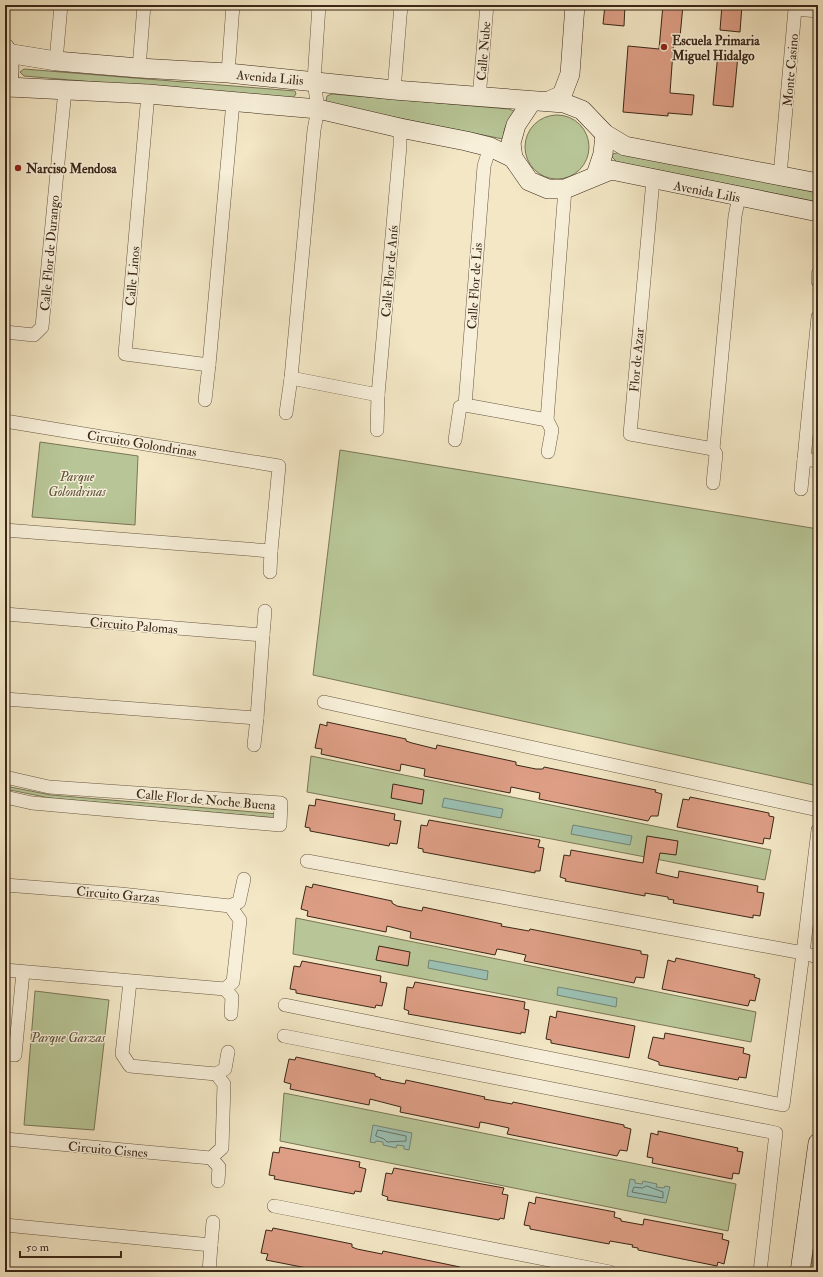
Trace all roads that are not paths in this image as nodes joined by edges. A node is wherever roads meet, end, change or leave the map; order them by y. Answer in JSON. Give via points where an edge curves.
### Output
{"nodes":[{"id":1,"x":61,"y":5,"type":"edge"},
{"id":2,"x":144,"y":5,"type":"edge"},
{"id":3,"x":233,"y":5,"type":"edge"},
{"id":4,"x":319,"y":5,"type":"edge"},
{"id":5,"x":401,"y":5,"type":"edge"},
{"id":6,"x":487,"y":5,"type":"edge"},
{"id":7,"x":575,"y":5,"type":"edge"},
{"id":8,"x":818,"y":11,"type":"edge"},
{"id":9,"x":6,"y":50,"type":"edge"},
{"id":10,"x":56,"y":60,"type":"junction"},
{"id":11,"x":139,"y":68,"type":"junction"},
{"id":12,"x":228,"y":74,"type":"junction"},
{"id":13,"x":570,"y":74,"type":"junction"},
{"id":14,"x":314,"y":81,"type":"junction"},
{"id":15,"x":6,"y":88,"type":"edge"},
{"id":16,"x":65,"y":90,"type":"junction"},
{"id":17,"x":394,"y":90,"type":"junction"},
{"id":18,"x":148,"y":94,"type":"junction"},
{"id":19,"x":479,"y":98,"type":"junction"},
{"id":20,"x":540,"y":101,"type":"junction"},
{"id":21,"x":233,"y":102,"type":"junction"},
{"id":22,"x":318,"y":110,"type":"junction"},
{"id":23,"x":582,"y":110,"type":"junction"},
{"id":24,"x":605,"y":134,"type":"junction"},
{"id":25,"x":400,"y":137,"type":"junction"},
{"id":26,"x":490,"y":147,"type":"junction"},
{"id":27,"x":513,"y":158,"type":"junction"},
{"id":28,"x":596,"y":175,"type":"junction"},
{"id":29,"x":780,"y":175,"type":"junction"},
{"id":30,"x":653,"y":180,"type":"junction"},
{"id":31,"x":818,"y":183,"type":"edge"},
{"id":32,"x":565,"y":189,"type":"junction"},
{"id":33,"x":739,"y":197,"type":"junction"},
{"id":34,"x":818,"y":212,"type":"edge"},
{"id":35,"x":818,"y":274,"type":"edge"},
{"id":36,"x":818,"y":282,"type":"edge"},
{"id":37,"x":818,"y":317,"type":"edge"},
{"id":38,"x":5,"y":332,"type":"edge"},
{"id":39,"x":208,"y":365,"type":"junction"},
{"id":40,"x":291,"y":378,"type":"junction"},
{"id":41,"x":378,"y":395,"type":"junction"},
{"id":42,"x":205,"y":400,"type":"dead end"},
{"id":43,"x":465,"y":405,"type":"junction"},
{"id":44,"x":286,"y":413,"type":"dead end"},
{"id":45,"x":5,"y":420,"type":"edge"},
{"id":46,"x":547,"y":420,"type":"junction"},
{"id":47,"x":377,"y":430,"type":"dead end"},
{"id":48,"x":455,"y":440,"type":"dead end"},
{"id":49,"x":713,"y":449,"type":"junction"},
{"id":50,"x":548,"y":452,"type":"dead end"},
{"id":51,"x":804,"y":460,"type":"junction"},
{"id":52,"x":818,"y":461,"type":"edge"},
{"id":53,"x":712,"y":483,"type":"dead end"},
{"id":54,"x":801,"y":490,"type":"dead end"},
{"id":55,"x":5,"y":530,"type":"edge"},
{"id":56,"x":271,"y":551,"type":"junction"},
{"id":57,"x":270,"y":572,"type":"dead end"},
{"id":58,"x":266,"y":611,"type":"dead end"},
{"id":59,"x":5,"y":614,"type":"edge"},
{"id":60,"x":263,"y":635,"type":"junction"},
{"id":61,"x":5,"y":699,"type":"edge"},
{"id":62,"x":324,"y":702,"type":"dead end"},
{"id":63,"x":257,"y":718,"type":"junction"},
{"id":64,"x":254,"y":745,"type":"dead end"},
{"id":65,"x":5,"y":777,"type":"edge"},
{"id":66,"x":5,"y":797,"type":"edge"},
{"id":67,"x":818,"y":810,"type":"edge"},
{"id":68,"x":818,"y":830,"type":"edge"},
{"id":69,"x":307,"y":861,"type":"dead end"},
{"id":70,"x":244,"y":879,"type":"dead end"},
{"id":71,"x":5,"y":885,"type":"edge"},
{"id":72,"x":230,"y":906,"type":"junction"},
{"id":73,"x":803,"y":953,"type":"junction"},
{"id":74,"x":818,"y":957,"type":"edge"},
{"id":75,"x":5,"y":970,"type":"edge"},
{"id":76,"x":23,"y":972,"type":"junction"},
{"id":77,"x":130,"y":982,"type":"junction"},
{"id":78,"x":225,"y":989,"type":"junction"},
{"id":79,"x":285,"y":1005,"type":"dead end"},
{"id":80,"x":231,"y":1014,"type":"dead end"},
{"id":81,"x":284,"y":1036,"type":"dead end"},
{"id":82,"x":228,"y":1052,"type":"dead end"},
{"id":83,"x":10,"y":1055,"type":"edge"},
{"id":84,"x":216,"y":1074,"type":"junction"},
{"id":85,"x":5,"y":1139,"type":"edge"},
{"id":86,"x":818,"y":1143,"type":"edge"},
{"id":87,"x":211,"y":1158,"type":"junction"},
{"id":88,"x":218,"y":1181,"type":"dead end"},
{"id":89,"x":274,"y":1206,"type":"dead end"},
{"id":90,"x":213,"y":1222,"type":"dead end"},
{"id":91,"x":5,"y":1225,"type":"edge"},
{"id":92,"x":211,"y":1245,"type":"junction"},
{"id":93,"x":209,"y":1272,"type":"edge"},
{"id":94,"x":610,"y":1272,"type":"edge"},
{"id":95,"x":760,"y":1272,"type":"edge"},
{"id":96,"x":800,"y":1272,"type":"edge"}],
"edges":[{"from":1,"to":10,"type":"street"},
{"from":2,"to":11,"type":"street"},
{"from":3,"to":12,"type":"street"},
{"from":4,"to":14,"type":"street"},
{"from":5,"to":17,"type":"street"},
{"from":6,"to":19,"type":"street","name":"Calle Nube"},
{"from":7,"to":13,"type":"main road"},
{"from":8,"to":29,"type":"street","name":"Monte Casino","via":[[795,9]]},
{"from":9,"to":10,"type":"main road","name":"Avenida Lilis"},
{"from":9,"to":15,"type":"main road","via":[[10,70]]},
{"from":10,"to":11,"type":"main road","name":"Avenida Lilis"},
{"from":11,"to":12,"type":"main road","name":"Avenida Lilis"},
{"from":12,"to":14,"type":"main road","name":"Avenida Lilis"},
{"from":13,"to":20,"type":"main road","via":[[562,95]]},
{"from":13,"to":23,"type":"main road","via":[[574,95]]},
{"from":14,"to":17,"type":"main road","name":"Avenida Lilis"},
{"from":14,"to":22,"type":"street"},
{"from":15,"to":16,"type":"main road"},
{"from":16,"to":18,"type":"main road"},
{"from":16,"to":38,"type":"street","name":"Calle Flor de Durango","via":[[42,327],[34,335]]},
{"from":17,"to":19,"type":"main road","name":"Avenida Lilis"},
{"from":18,"to":21,"type":"main road"},
{"from":18,"to":39,"type":"street","name":"Calle Linos","via":[[125,354]]},
{"from":19,"to":20,"type":"main road","name":"Avenida Lilis"},
{"from":20,"to":23,"type":"main road","via":[[564,103]]},
{"from":20,"to":27,"type":"main road","via":[[516,125],[511,143]]},
{"from":21,"to":22,"type":"main road"},
{"from":21,"to":39,"type":"street"},
{"from":22,"to":25,"type":"main road"},
{"from":22,"to":40,"type":"street"},
{"from":23,"to":24,"type":"main road"},
{"from":24,"to":28,"type":"main road","via":[[603,154]]},
{"from":24,"to":29,"type":"main road","via":[[625,146]]},
{"from":25,"to":26,"type":"main road","via":[[466,141]]},
{"from":25,"to":41,"type":"street","name":"Calle Flor de Anís"},
{"from":26,"to":27,"type":"main road"},
{"from":26,"to":43,"type":"street","name":"Calle Flor de Lis","via":[[484,166]]},
{"from":27,"to":32,"type":"main road","via":[[529,181],[548,189]]},
{"from":28,"to":30,"type":"main road","name":"Avenida Lilis","via":[[610,170]]},
{"from":28,"to":32,"type":"main road"},
{"from":29,"to":31,"type":"main road"},
{"from":30,"to":33,"type":"main road","name":"Avenida Lilis"},
{"from":30,"to":49,"type":"street","name":"Flor de Azar","via":[[630,434]]},
{"from":32,"to":46,"type":"street"},
{"from":33,"to":34,"type":"main road","name":"Avenida Lilis"},
{"from":33,"to":49,"type":"street","via":[[735,216]]},
{"from":35,"to":36,"type":"street"},
{"from":37,"to":51,"type":"street"},
{"from":39,"to":42,"type":"street"},
{"from":40,"to":41,"type":"street"},
{"from":40,"to":44,"type":"street"},
{"from":41,"to":47,"type":"street","name":"Calle Flor de Anís"},
{"from":43,"to":46,"type":"street"},
{"from":43,"to":48,"type":"street","name":"Calle Flor de Lis","via":[[460,407]]},
{"from":45,"to":56,"type":"street","name":"Circuito Golondrinas","via":[[280,459]]},
{"from":46,"to":50,"type":"street","via":[[552,430]]},
{"from":49,"to":53,"type":"street","via":[[716,454]]},
{"from":51,"to":52,"type":"street"},
{"from":51,"to":54,"type":"street"},
{"from":55,"to":56,"type":"street"},
{"from":56,"to":57,"type":"street","name":"Circuito Golondrinas"},
{"from":58,"to":60,"type":"street"},
{"from":59,"to":60,"type":"street","name":"Circuito Palomas"},
{"from":60,"to":63,"type":"street"},
{"from":61,"to":63,"type":"street"},
{"from":62,"to":67,"type":"street"},
{"from":63,"to":64,"type":"street"},
{"from":65,"to":66,"type":"street","name":"Calle Flor de Noche Buena","via":[[49,787],[281,803],[280,825],[32,803]]},
{"from":68,"to":73,"type":"street"},
{"from":69,"to":73,"type":"street"},
{"from":70,"to":72,"type":"street","via":[[239,902]]},
{"from":71,"to":72,"type":"street","name":"Circuito Garzas"},
{"from":72,"to":78,"type":"street","via":[[240,920],[233,982]]},
{"from":73,"to":74,"type":"street"},
{"from":73,"to":79,"type":"street","via":[[783,1104]]},
{"from":75,"to":76,"type":"street"},
{"from":76,"to":77,"type":"street"},
{"from":76,"to":83,"type":"street"},
{"from":77,"to":78,"type":"street"},
{"from":77,"to":84,"type":"street","via":[[122,1054],[130,1066]]},
{"from":78,"to":80,"type":"street","via":[[232,996]]},
{"from":81,"to":95,"type":"street","via":[[776,1133]]},
{"from":82,"to":84,"type":"street","via":[[225,1070]]},
{"from":84,"to":87,"type":"street","via":[[224,1084],[222,1148]]},
{"from":85,"to":87,"type":"street","name":"Circuito Cisnes"},
{"from":86,"to":96,"type":"main road"},
{"from":87,"to":88,"type":"street","via":[[219,1167]]},
{"from":89,"to":94,"type":"street"},
{"from":90,"to":92,"type":"street"},
{"from":91,"to":92,"type":"street"},
{"from":92,"to":93,"type":"street"}]}
